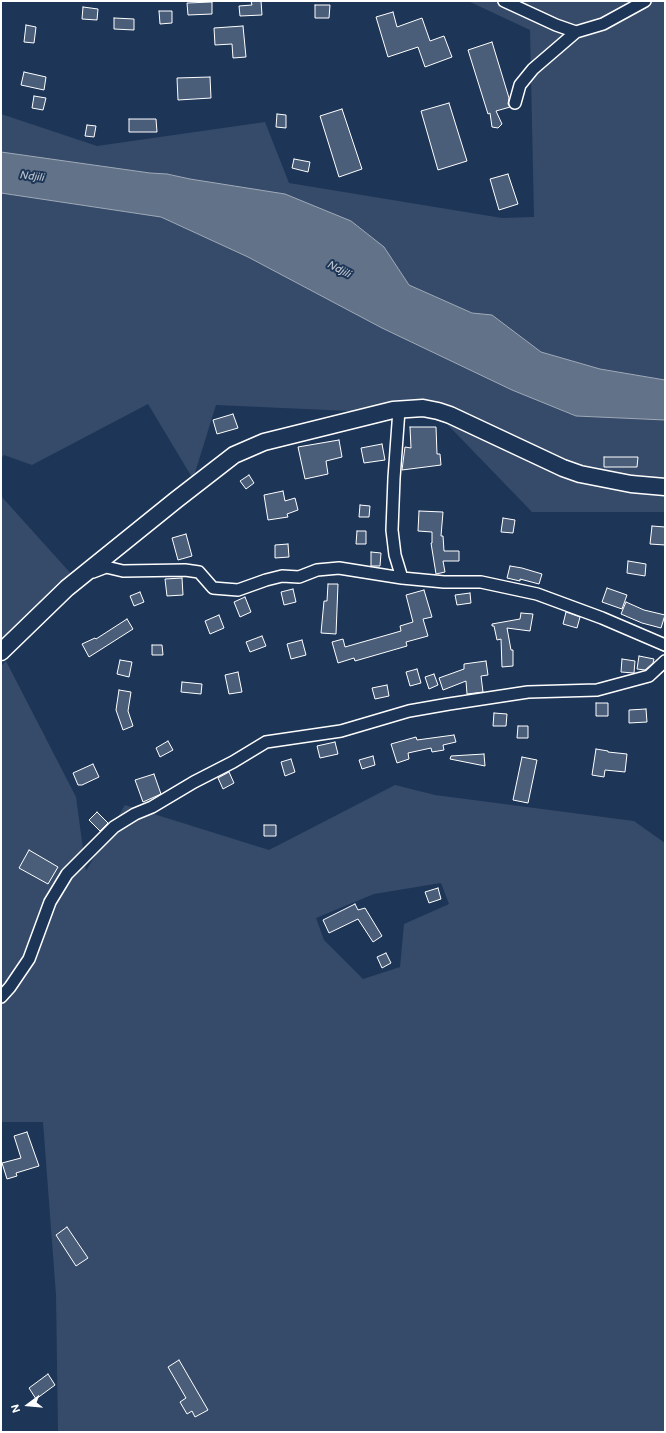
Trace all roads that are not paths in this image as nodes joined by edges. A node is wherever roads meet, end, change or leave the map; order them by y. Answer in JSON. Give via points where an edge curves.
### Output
{"nodes":[{"id":1,"x":504,"y":1,"type":"edge"},
{"id":2,"x":645,"y":1,"type":"edge"},
{"id":3,"x":576,"y":32,"type":"junction"},
{"id":4,"x":515,"y":103,"type":"dead end"},
{"id":5,"x":399,"y":410,"type":"junction"},
{"id":6,"x":665,"y":486,"type":"edge"},
{"id":7,"x":402,"y":578,"type":"junction"},
{"id":8,"x":67,"y":588,"type":"junction"},
{"id":9,"x":665,"y":645,"type":"edge"},
{"id":10,"x":1,"y":652,"type":"edge"},
{"id":11,"x":665,"y":661,"type":"edge"},
{"id":12,"x":1,"y":997,"type":"edge"}],
"edges":[{"from":1,"to":3,"type":"street"},
{"from":2,"to":3,"type":"street","via":[[603,24]]},
{"from":3,"to":4,"type":"street","via":[[533,69],[520,85]]},
{"from":5,"to":6,"type":"street","via":[[423,408],[438,411],[580,474],[632,484]]},
{"from":5,"to":7,"type":"street","via":[[392,530],[395,555]]},
{"from":5,"to":8,"type":"street","via":[[264,442],[234,455]]},
{"from":7,"to":8,"type":"street","via":[[339,568],[317,570],[299,577],[282,576],[238,590],[213,588],[199,572],[123,571],[106,567],[87,574]]},
{"from":7,"to":9,"type":"street","via":[[481,582],[537,594]]},
{"from":8,"to":10,"type":"street"},
{"from":11,"to":12,"type":"street","via":[[649,676],[597,690],[528,692],[449,704],[409,711],[341,731],[266,742],[114,827],[67,874],[50,902],[29,959]]}]}
